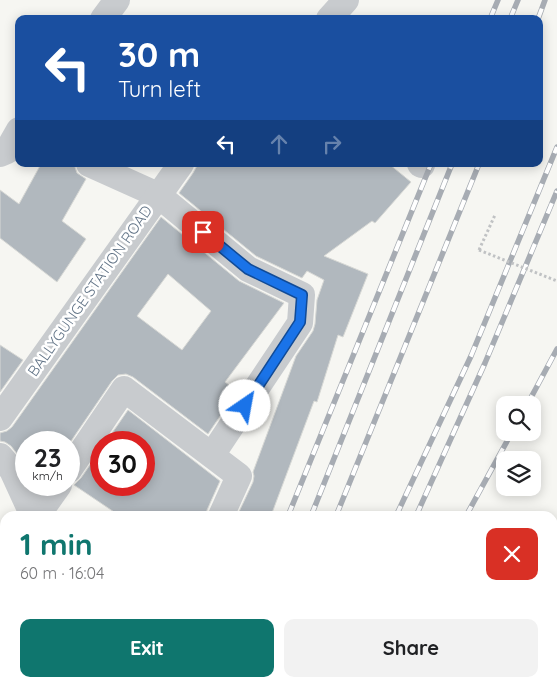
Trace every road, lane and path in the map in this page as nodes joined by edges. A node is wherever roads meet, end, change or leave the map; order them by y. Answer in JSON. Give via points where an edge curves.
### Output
{"nodes":[{"id":1,"x":117,"y":0,"type":"edge"},
{"id":2,"x":346,"y":0,"type":"edge"},
{"id":3,"x":106,"y":15,"type":"edge"},
{"id":4,"x":333,"y":15,"type":"edge"},
{"id":5,"x":14,"y":129,"type":"edge"},
{"id":6,"x":0,"y":154,"type":"edge"},
{"id":7,"x":96,"y":167,"type":"edge"},
{"id":8,"x":178,"y":167,"type":"edge"},
{"id":9,"x":158,"y":195,"type":"junction"},
{"id":10,"x":495,"y":215,"type":"dead end"},
{"id":11,"x":557,"y":281,"type":"edge"},
{"id":12,"x":0,"y":418,"type":"edge"},
{"id":13,"x":80,"y":454,"type":"edge"},
{"id":14,"x":212,"y":455,"type":"junction"},
{"id":15,"x":0,"y":456,"type":"edge"},
{"id":16,"x":52,"y":496,"type":"edge"},
{"id":17,"x":30,"y":511,"type":"edge"},
{"id":18,"x":41,"y":511,"type":"edge"},
{"id":19,"x":223,"y":511,"type":"edge"}],
"edges":[{"from":1,"to":3,"type":"street"},
{"from":2,"to":4,"type":"street"},
{"from":5,"to":6,"type":"street","via":[[7,151]]},
{"from":7,"to":9,"type":"street"},
{"from":8,"to":9,"type":"street","name":"BALLYGUNGE STATION ROAD"},
{"from":9,"to":12,"type":"street","name":"BALLYGUNGE STATION ROAD"},
{"from":9,"to":14,"type":"street","via":[[248,269],[302,295],[300,322]]},
{"from":10,"to":11,"type":"path","bridge":true,"via":[[479,250]]},
{"from":13,"to":14,"type":"street","via":[[124,389]]},
{"from":14,"to":19,"type":"street","via":[[239,476]]},
{"from":15,"to":17,"type":"street","via":[[12,470]]},
{"from":16,"to":18,"type":"street"}]}
